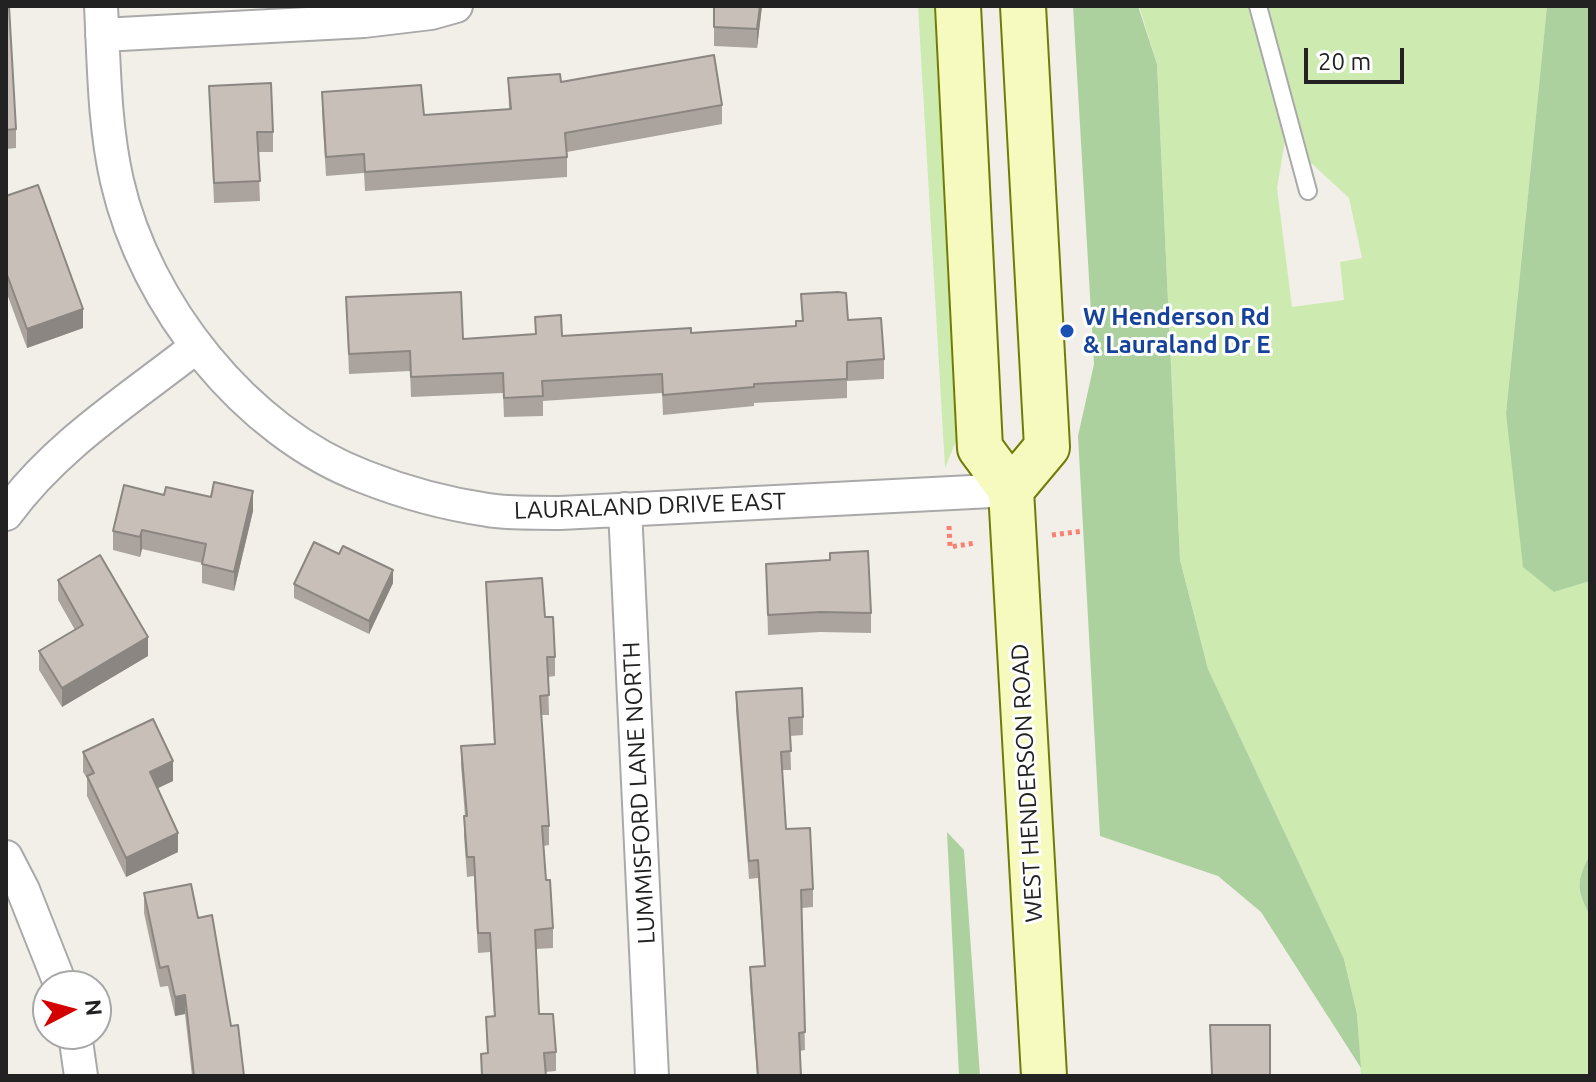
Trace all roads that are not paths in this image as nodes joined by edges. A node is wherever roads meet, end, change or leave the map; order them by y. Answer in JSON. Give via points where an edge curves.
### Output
{"nodes":[{"id":1,"x":456,"y":6,"type":"edge"},
{"id":2,"x":958,"y":6,"type":"edge"},
{"id":3,"x":1023,"y":6,"type":"edge"},
{"id":4,"x":1258,"y":6,"type":"edge"},
{"id":5,"x":102,"y":20,"type":"edge"},
{"id":6,"x":1308,"y":191,"type":"dead end"},
{"id":7,"x":196,"y":347,"type":"junction"},
{"id":8,"x":1011,"y":490,"type":"junction"},
{"id":9,"x":625,"y":509,"type":"junction"},
{"id":10,"x":6,"y":514,"type":"edge"},
{"id":11,"x":6,"y":857,"type":"edge"},
{"id":12,"x":55,"y":970,"type":"edge"},
{"id":13,"x":77,"y":1050,"type":"edge"},
{"id":14,"x":81,"y":1076,"type":"edge"},
{"id":15,"x":652,"y":1076,"type":"edge"},
{"id":16,"x":1044,"y":1076,"type":"edge"}],
"edges":[{"from":1,"to":5,"type":"street","via":[[364,21]]},
{"from":2,"to":8,"type":"main road","via":[[980,448]]},
{"from":3,"to":8,"type":"main road","via":[[1047,447]]},
{"from":4,"to":6,"type":"lane"},
{"from":5,"to":7,"type":"street","name":"LAURALAND DRIVE EAST","via":[[107,123],[117,181],[134,239],[164,300]]},
{"from":7,"to":9,"type":"street","name":"LAURALAND DRIVE EAST","via":[[268,418],[312,451],[363,477],[489,510]]},
{"from":7,"to":10,"type":"street","via":[[61,452]]},
{"from":8,"to":9,"type":"street","name":"LAURALAND DRIVE EAST"},
{"from":8,"to":16,"type":"main road","name":"WEST HENDERSON ROAD"},
{"from":9,"to":15,"type":"street","name":"LUMMISFORD LANE NORTH"},
{"from":11,"to":12,"type":"street"},
{"from":13,"to":14,"type":"street"}]}
